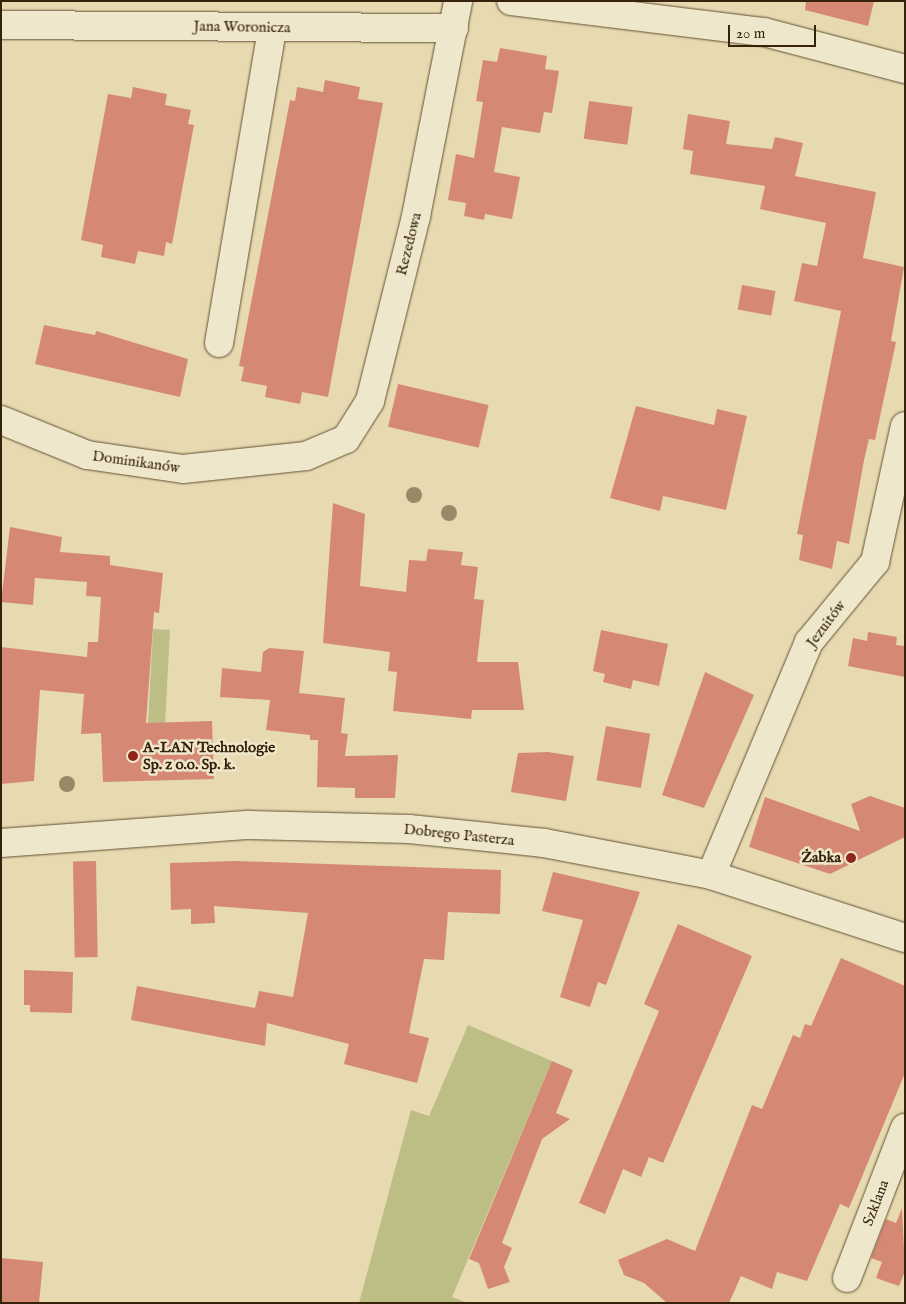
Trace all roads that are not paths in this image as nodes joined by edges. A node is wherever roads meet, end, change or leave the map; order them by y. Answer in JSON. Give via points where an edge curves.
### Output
{"nodes":[{"id":1,"x":458,"y":1,"type":"edge"},
{"id":2,"x":510,"y":1,"type":"edge"},
{"id":3,"x":683,"y":11,"type":"edge"},
{"id":4,"x":1,"y":25,"type":"edge"},
{"id":5,"x":272,"y":28,"type":"junction"},
{"id":6,"x":454,"y":28,"type":"junction"},
{"id":7,"x":903,"y":64,"type":"edge"},
{"id":8,"x":220,"y":343,"type":"dead end"},
{"id":9,"x":1,"y":420,"type":"edge"},
{"id":10,"x":905,"y":426,"type":"edge"},
{"id":11,"x":336,"y":447,"type":"joint"},
{"id":12,"x":1,"y":843,"type":"edge"},
{"id":13,"x":711,"y":876,"type":"junction"},
{"id":14,"x":905,"y":938,"type":"edge"},
{"id":15,"x":905,"y":1128,"type":"edge"},
{"id":16,"x":847,"y":1278,"type":"dead end"}],
"edges":[{"from":1,"to":6,"type":"street"},
{"from":2,"to":3,"type":"street"},
{"from":3,"to":7,"type":"street"},
{"from":4,"to":5,"type":"street","name":"Jana Woronicza"},
{"from":5,"to":6,"type":"street","name":"Jana Woronicza"},
{"from":5,"to":8,"type":"street"},
{"from":6,"to":11,"type":"street","name":"Rezedowa","via":[[416,216],[370,401],[355,429]]},
{"from":9,"to":11,"type":"street","name":"Dominikanów","via":[[88,455],[154,468],[221,467],[306,456]]},
{"from":10,"to":13,"type":"street","name":"Jezuitów","via":[[875,562],[809,642]]},
{"from":12,"to":13,"type":"street","name":"Dobrego Pasterza","via":[[153,830],[322,824],[544,844]]},
{"from":13,"to":14,"type":"street","name":"Dobrego Pasterza"},
{"from":15,"to":16,"type":"street","name":"Szklana"}]}
